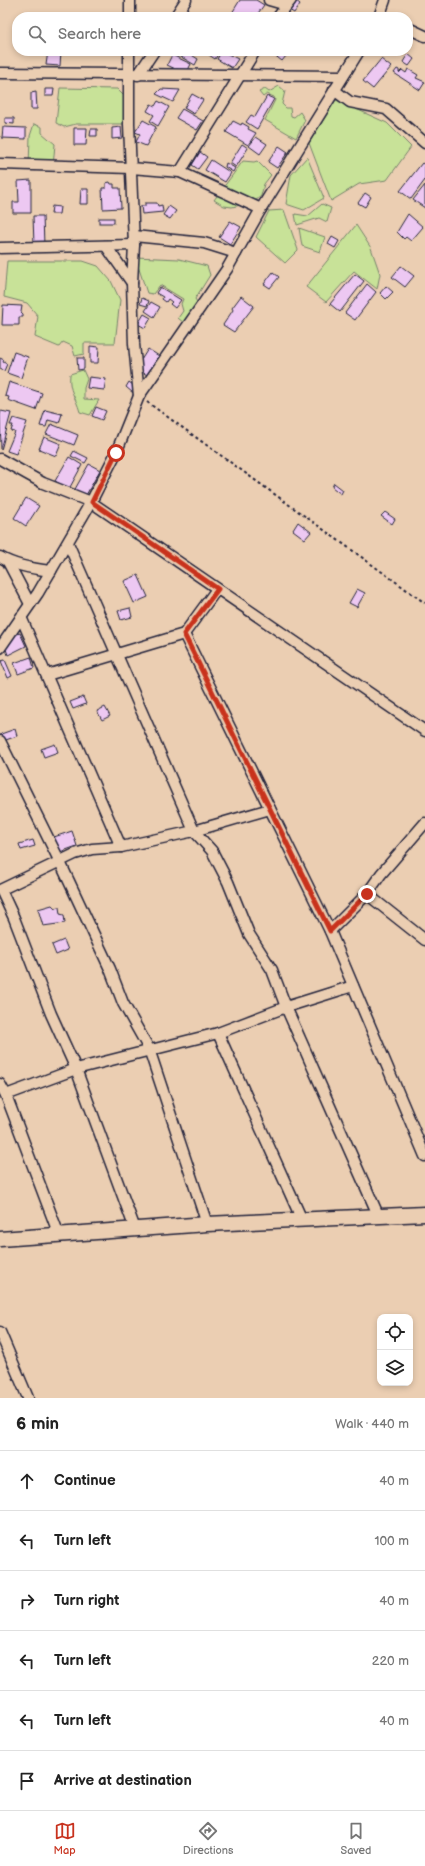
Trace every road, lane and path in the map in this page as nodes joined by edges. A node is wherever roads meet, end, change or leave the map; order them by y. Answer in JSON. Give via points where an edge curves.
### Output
{"nodes":[{"id":1,"x":130,"y":0,"type":"edge"},
{"id":2,"x":186,"y":0,"type":"edge"},
{"id":3,"x":269,"y":0,"type":"edge"},
{"id":4,"x":288,"y":0,"type":"edge"},
{"id":5,"x":291,"y":0,"type":"edge"},
{"id":6,"x":385,"y":0,"type":"edge"},
{"id":7,"x":130,"y":12,"type":"edge"},
{"id":8,"x":178,"y":12,"type":"edge"},
{"id":9,"x":282,"y":12,"type":"edge"},
{"id":10,"x":384,"y":12,"type":"edge"},
{"id":11,"x":413,"y":30,"type":"edge"},
{"id":12,"x":425,"y":36,"type":"edge"},
{"id":13,"x":130,"y":56,"type":"edge"},
{"id":14,"x":150,"y":56,"type":"edge"},
{"id":15,"x":252,"y":56,"type":"edge"},
{"id":16,"x":356,"y":56,"type":"edge"},
{"id":17,"x":0,"y":73,"type":"edge"},
{"id":18,"x":133,"y":76,"type":"junction"},
{"id":19,"x":240,"y":76,"type":"junction"},
{"id":20,"x":343,"y":76,"type":"junction"},
{"id":21,"x":334,"y":90,"type":"junction"},
{"id":22,"x":425,"y":143,"type":"edge"},
{"id":23,"x":0,"y":164,"type":"edge"},
{"id":24,"x":131,"y":168,"type":"junction"},
{"id":25,"x":180,"y":172,"type":"junction"},
{"id":26,"x":261,"y":209,"type":"junction"},
{"id":27,"x":134,"y":241,"type":"junction"},
{"id":28,"x":106,"y":246,"type":"junction"},
{"id":29,"x":0,"y":248,"type":"edge"},
{"id":30,"x":236,"y":252,"type":"junction"},
{"id":31,"x":132,"y":283,"type":"junction"},
{"id":32,"x":139,"y":396,"type":"junction"},
{"id":33,"x":0,"y":459,"type":"edge"},
{"id":34,"x":92,"y":502,"type":"junction"},
{"id":35,"x":68,"y":543,"type":"junction"},
{"id":36,"x":4,"y":559,"type":"edge"},
{"id":37,"x":51,"y":571,"type":"junction"},
{"id":38,"x":218,"y":589,"type":"junction"},
{"id":39,"x":425,"y":603,"type":"edge"},
{"id":40,"x":30,"y":604,"type":"junction"},
{"id":41,"x":21,"y":617,"type":"junction"},
{"id":42,"x":184,"y":634,"type":"junction"},
{"id":43,"x":0,"y":648,"type":"edge"},
{"id":44,"x":116,"y":655,"type":"junction"},
{"id":45,"x":47,"y":675,"type":"junction"},
{"id":46,"x":425,"y":731,"type":"edge"},
{"id":47,"x":0,"y":741,"type":"edge"},
{"id":48,"x":270,"y":809,"type":"junction"},
{"id":49,"x":425,"y":823,"type":"edge"},
{"id":50,"x":194,"y":831,"type":"junction"},
{"id":51,"x":121,"y":847,"type":"junction"},
{"id":52,"x":60,"y":862,"type":"junction"},
{"id":53,"x":1,"y":890,"type":"edge"},
{"id":54,"x":367,"y":894,"type":"junction"},
{"id":55,"x":330,"y":931,"type":"junction"},
{"id":56,"x":425,"y":940,"type":"edge"},
{"id":57,"x":353,"y":986,"type":"junction"},
{"id":58,"x":286,"y":1007,"type":"junction"},
{"id":59,"x":218,"y":1033,"type":"junction"},
{"id":60,"x":149,"y":1049,"type":"junction"},
{"id":61,"x":76,"y":1069,"type":"junction"},
{"id":62,"x":0,"y":1084,"type":"edge"},
{"id":63,"x":6,"y":1095,"type":"junction"},
{"id":64,"x":425,"y":1156,"type":"edge"},
{"id":65,"x":425,"y":1214,"type":"edge"},
{"id":66,"x":379,"y":1217,"type":"junction"},
{"id":67,"x":302,"y":1220,"type":"junction"},
{"id":68,"x":207,"y":1224,"type":"junction"},
{"id":69,"x":135,"y":1229,"type":"junction"},
{"id":70,"x":59,"y":1235,"type":"junction"},
{"id":71,"x":0,"y":1239,"type":"edge"},
{"id":72,"x":0,"y":1332,"type":"edge"},
{"id":73,"x":28,"y":1398,"type":"edge"}],
"edges":[{"from":1,"to":7,"type":"street"},
{"from":2,"to":8,"type":"street"},
{"from":3,"to":4,"type":"street","via":[[283,4]]},
{"from":5,"to":9,"type":"street"},
{"from":6,"to":10,"type":"street"},
{"from":11,"to":12,"type":"street"},
{"from":13,"to":18,"type":"street"},
{"from":14,"to":18,"type":"street"},
{"from":15,"to":19,"type":"street"},
{"from":16,"to":20,"type":"street"},
{"from":17,"to":18,"type":"street"},
{"from":18,"to":19,"type":"street"},
{"from":18,"to":24,"type":"street"},
{"from":19,"to":20,"type":"street"},
{"from":19,"to":25,"type":"street"},
{"from":20,"to":21,"type":"street"},
{"from":21,"to":22,"type":"street","via":[[350,102],[386,109]]},
{"from":21,"to":26,"type":"street"},
{"from":23,"to":24,"type":"street"},
{"from":24,"to":25,"type":"street"},
{"from":24,"to":27,"type":"street"},
{"from":25,"to":26,"type":"street"},
{"from":26,"to":30,"type":"street"},
{"from":27,"to":28,"type":"street"},
{"from":27,"to":30,"type":"street","via":[[204,243]]},
{"from":27,"to":31,"type":"street"},
{"from":28,"to":29,"type":"street"},
{"from":28,"to":31,"type":"street"},
{"from":30,"to":32,"type":"street","via":[[227,269]]},
{"from":31,"to":32,"type":"street"},
{"from":32,"to":34,"type":"street","via":[[116,453]]},
{"from":32,"to":39,"type":"path"},
{"from":33,"to":34,"type":"street","via":[[43,483]]},
{"from":34,"to":35,"type":"street"},
{"from":34,"to":38,"type":"street"},
{"from":35,"to":37,"type":"street"},
{"from":35,"to":44,"type":"street"},
{"from":36,"to":37,"type":"street","via":[[32,569]]},
{"from":36,"to":40,"type":"street"},
{"from":37,"to":40,"type":"street"},
{"from":38,"to":42,"type":"street"},
{"from":38,"to":46,"type":"street"},
{"from":40,"to":41,"type":"street"},
{"from":41,"to":43,"type":"street"},
{"from":41,"to":45,"type":"street"},
{"from":42,"to":44,"type":"street"},
{"from":42,"to":48,"type":"street"},
{"from":44,"to":45,"type":"street"},
{"from":44,"to":50,"type":"street"},
{"from":45,"to":51,"type":"street"},
{"from":47,"to":52,"type":"street"},
{"from":48,"to":50,"type":"street"},
{"from":48,"to":55,"type":"street"},
{"from":49,"to":54,"type":"street"},
{"from":50,"to":51,"type":"street"},
{"from":50,"to":58,"type":"street","via":[[215,857],[249,934],[272,970]]},
{"from":51,"to":52,"type":"street","via":[[92,849]]},
{"from":52,"to":53,"type":"street"},
{"from":52,"to":60,"type":"street","via":[[110,969],[123,1003]]},
{"from":53,"to":61,"type":"street"},
{"from":54,"to":55,"type":"street"},
{"from":54,"to":56,"type":"street"},
{"from":55,"to":57,"type":"street"},
{"from":57,"to":58,"type":"street"},
{"from":57,"to":64,"type":"street"},
{"from":58,"to":59,"type":"street"},
{"from":58,"to":66,"type":"street"},
{"from":59,"to":60,"type":"street"},
{"from":59,"to":67,"type":"street"},
{"from":60,"to":61,"type":"street"},
{"from":60,"to":68,"type":"street"},
{"from":61,"to":63,"type":"street"},
{"from":61,"to":69,"type":"street"},
{"from":62,"to":63,"type":"street"},
{"from":63,"to":70,"type":"street"},
{"from":65,"to":66,"type":"street"},
{"from":66,"to":67,"type":"street"},
{"from":67,"to":68,"type":"street"},
{"from":68,"to":69,"type":"street"},
{"from":69,"to":70,"type":"street"},
{"from":70,"to":71,"type":"street"},
{"from":72,"to":73,"type":"street"}]}
